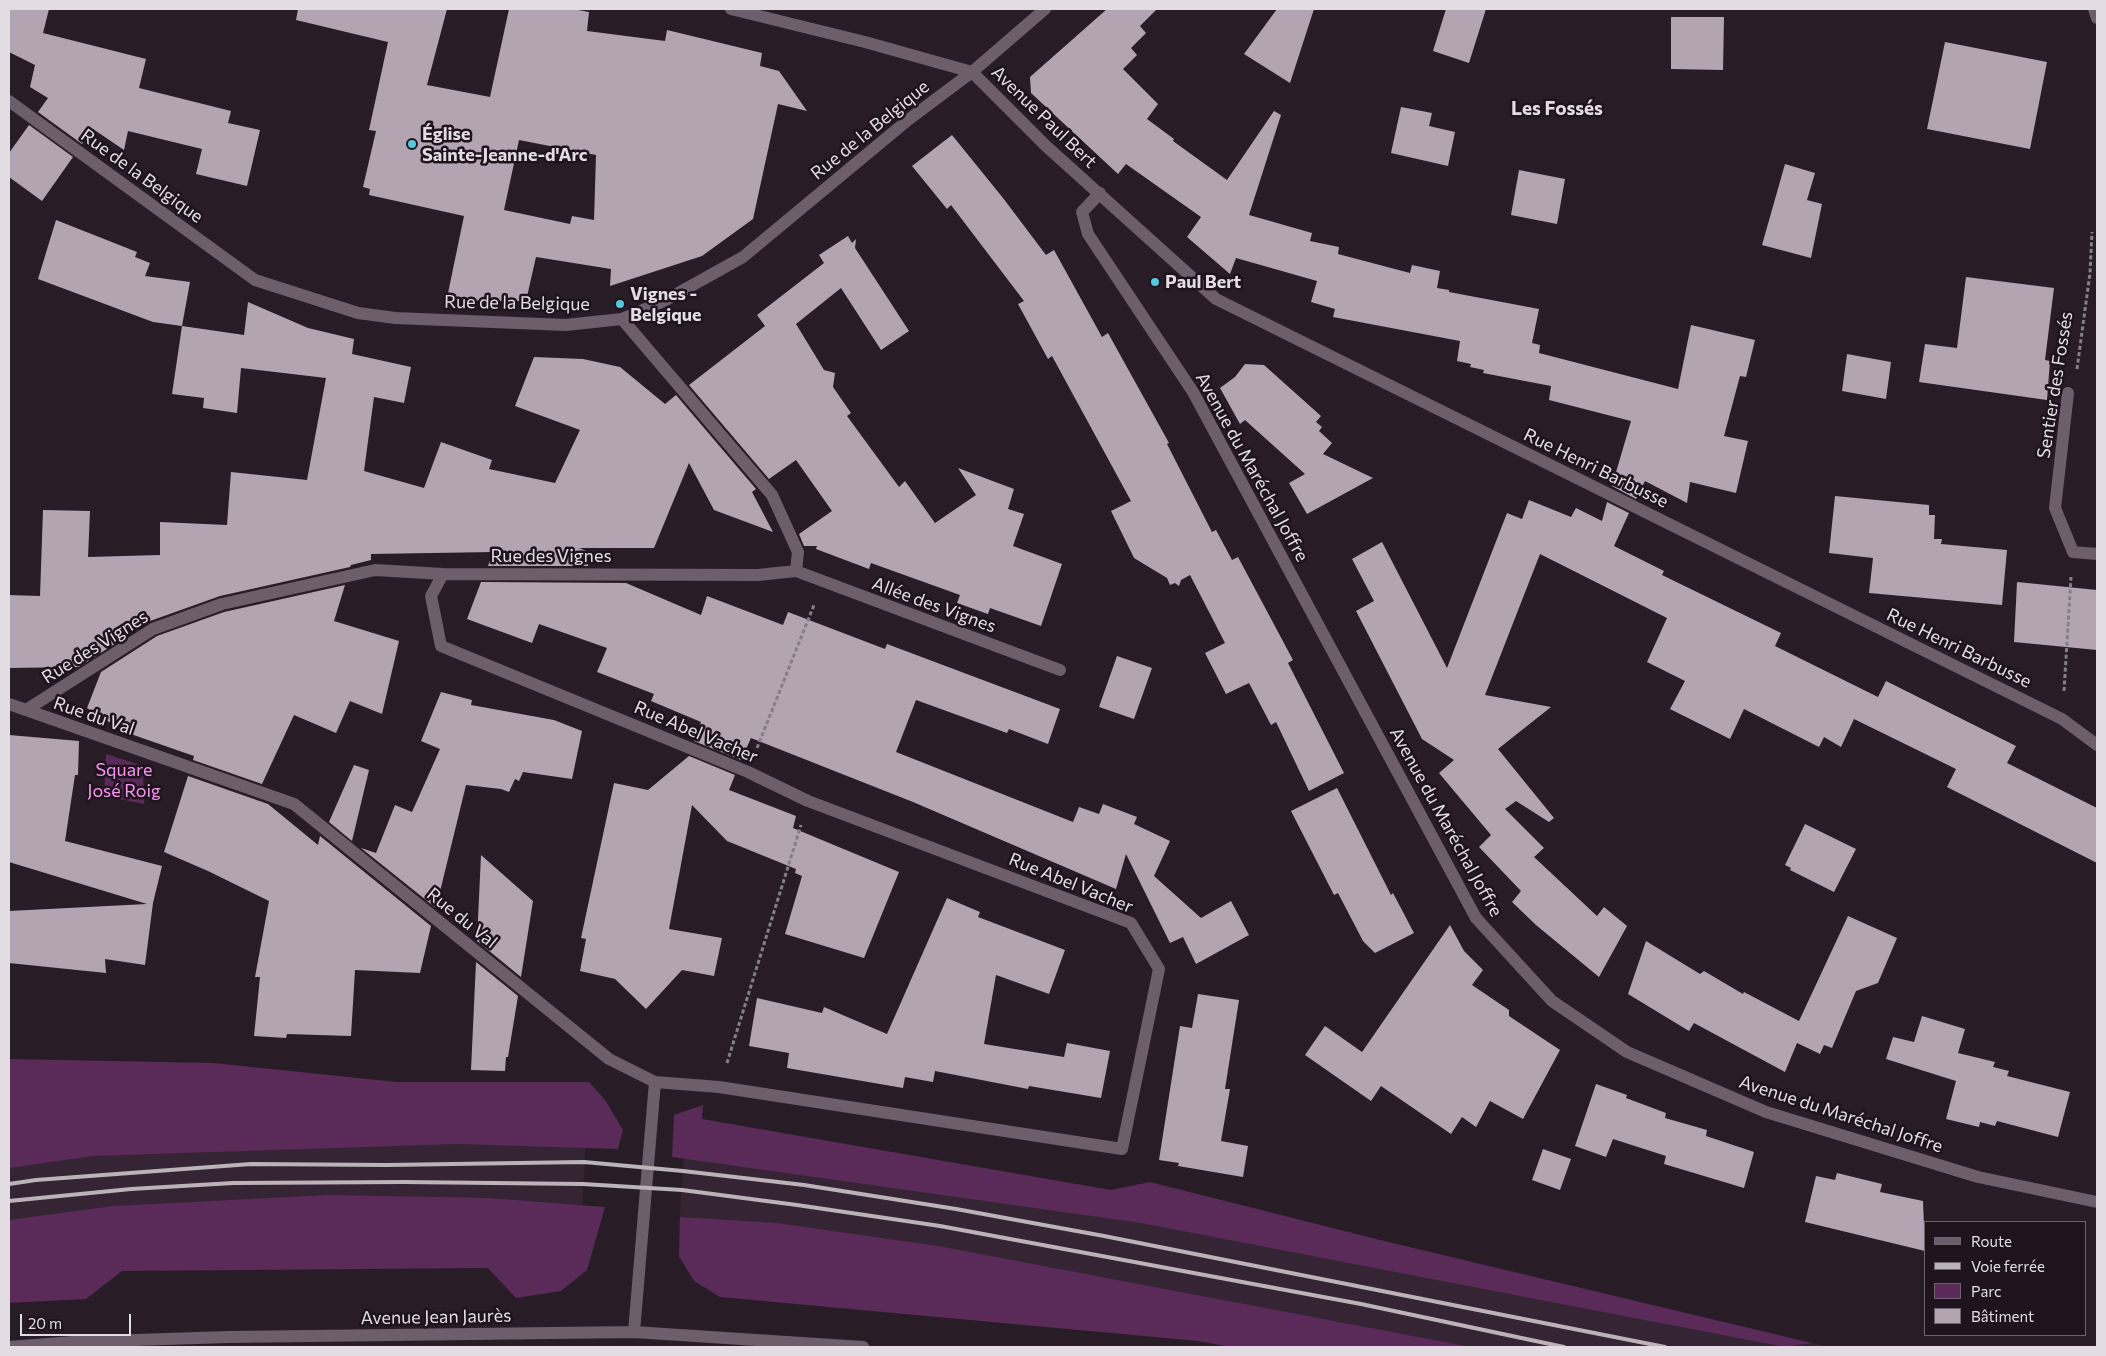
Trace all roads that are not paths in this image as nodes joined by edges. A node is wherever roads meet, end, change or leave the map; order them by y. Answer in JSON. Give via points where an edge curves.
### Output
{"nodes":[{"id":1,"x":731,"y":9,"type":"edge"},
{"id":2,"x":1045,"y":9,"type":"edge"},
{"id":3,"x":2094,"y":9,"type":"edge"},
{"id":4,"x":2097,"y":18,"type":"edge"},
{"id":5,"x":972,"y":72,"type":"junction"},
{"id":6,"x":9,"y":101,"type":"edge"},
{"id":7,"x":1100,"y":194,"type":"junction"},
{"id":8,"x":622,"y":320,"type":"junction"},
{"id":9,"x":2068,"y":393,"type":"road end"},
{"id":10,"x":2097,"y":554,"type":"edge"},
{"id":11,"x":796,"y":571,"type":"junction"},
{"id":12,"x":443,"y":574,"type":"junction"},
{"id":13,"x":1060,"y":670,"type":"dead end"},
{"id":14,"x":9,"y":704,"type":"edge"},
{"id":15,"x":26,"y":710,"type":"junction"},
{"id":16,"x":2097,"y":745,"type":"edge"},
{"id":17,"x":654,"y":1082,"type":"junction"},
{"id":18,"x":2097,"y":1202,"type":"edge"},
{"id":19,"x":634,"y":1332,"type":"junction"},
{"id":20,"x":228,"y":1342,"type":"edge"},
{"id":21,"x":9,"y":1347,"type":"edge"},
{"id":22,"x":863,"y":1347,"type":"edge"}],
"edges":[{"from":1,"to":5,"type":"street","name":"Avenue Paul Bert"},
{"from":2,"to":5,"type":"street","name":"Rue de la Belgique"},
{"from":3,"to":4,"type":"street"},
{"from":5,"to":7,"type":"street","name":"Avenue Paul Bert","via":[[1034,136]]},
{"from":5,"to":8,"type":"street","name":"Rue de la Belgique","via":[[887,136],[743,257],[664,301]]},
{"from":6,"to":8,"type":"street","name":"Rue de la Belgique","via":[[255,280],[358,313],[395,318],[566,325]]},
{"from":7,"to":16,"type":"street","name":"Rue Henri Barbusse","via":[[1216,299],[2062,719]]},
{"from":7,"to":18,"type":"street","name":"Avenue du Maréchal Joffre","via":[[1082,212],[1088,234],[1193,392],[1476,918],[1552,1001],[1627,1052],[1766,1112],[1978,1177]]},
{"from":8,"to":11,"type":"street","via":[[772,495],[798,552]]},
{"from":9,"to":10,"type":"street","name":"Sentier des Fossés","via":[[2055,508],[2073,552]]},
{"from":11,"to":12,"type":"street","name":"Rue des Vignes","via":[[758,575]]},
{"from":11,"to":13,"type":"street","name":"Allée des Vignes"},
{"from":12,"to":15,"type":"street","name":"Rue des Vignes","via":[[375,570],[222,604],[153,629]]},
{"from":12,"to":17,"type":"street","name":"Rue Abel Vacher","via":[[431,596],[441,646],[748,772],[808,801],[1132,923],[1158,969],[1122,1149],[719,1087]]},
{"from":14,"to":15,"type":"street","name":"Rue du Val"},
{"from":15,"to":17,"type":"street","name":"Rue du Val","via":[[294,804],[609,1060]]},
{"from":17,"to":19,"type":"street"},
{"from":19,"to":20,"type":"street","name":"Avenue Jean Jaurès"},
{"from":19,"to":22,"type":"street","name":"Avenue Jean Jaurès"},
{"from":20,"to":21,"type":"street","name":"Avenue Jean Jaurès","via":[[73,1342]]}]}
